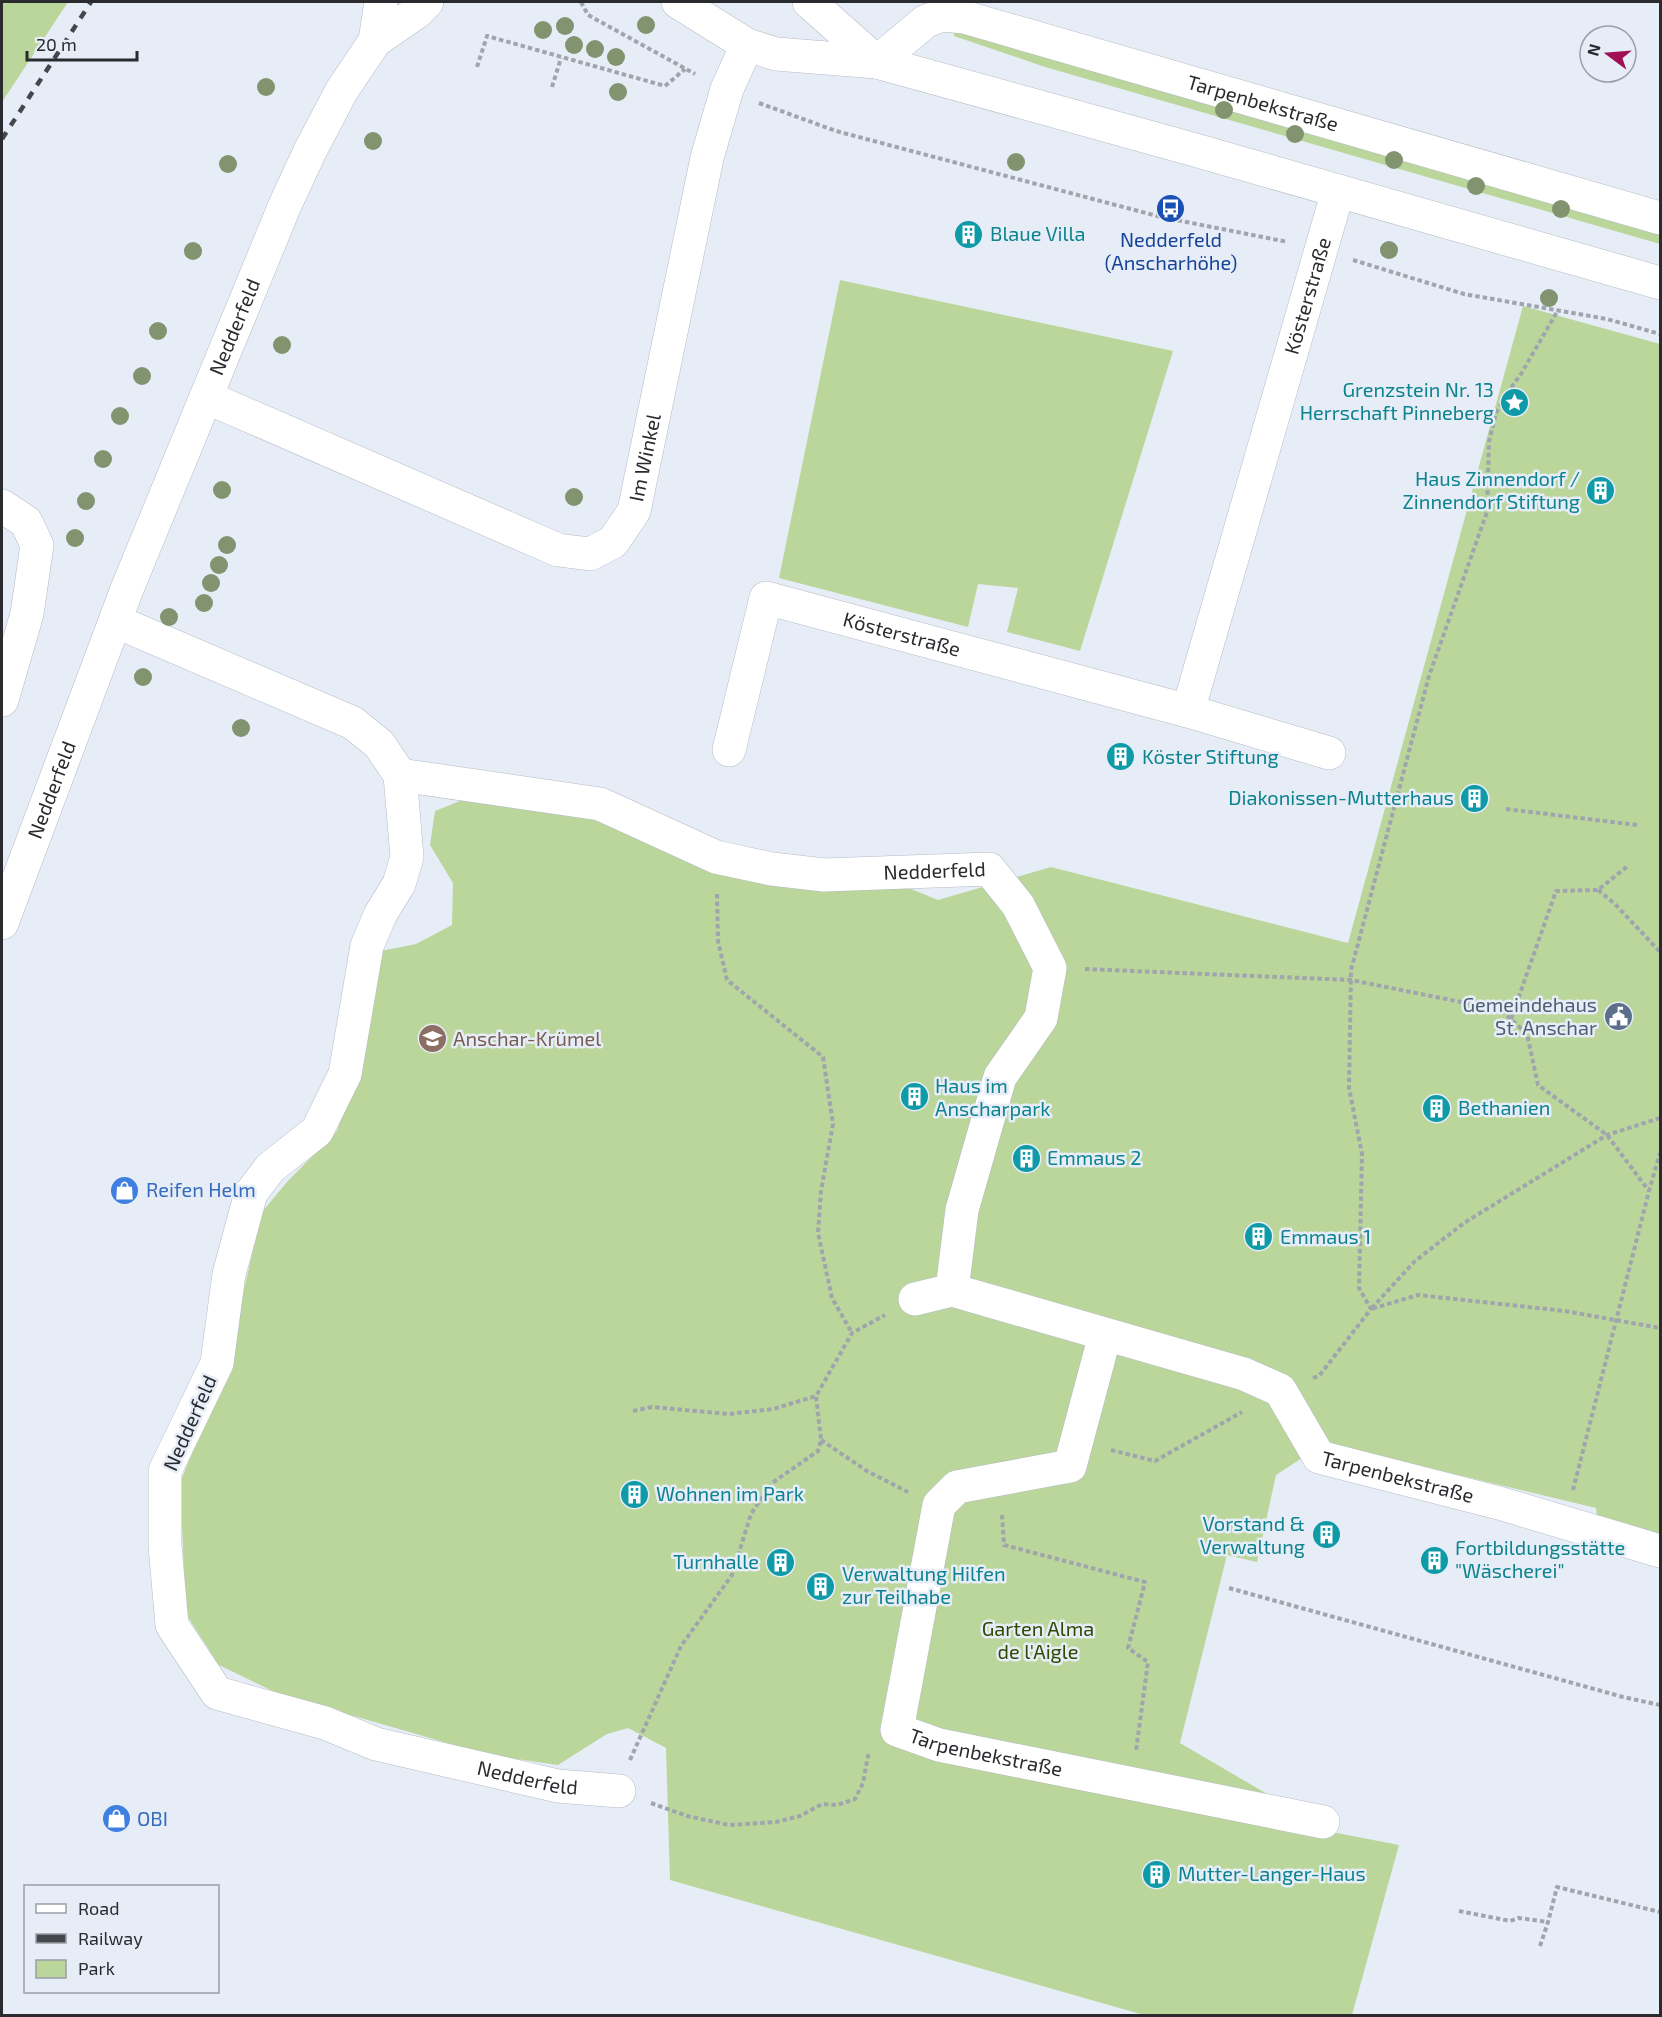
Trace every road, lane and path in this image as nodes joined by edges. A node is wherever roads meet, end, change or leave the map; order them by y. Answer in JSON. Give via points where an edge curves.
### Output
{"nodes":[{"id":1,"x":381,"y":2,"type":"edge"},
{"id":2,"x":581,"y":2,"type":"edge"},
{"id":3,"x":678,"y":2,"type":"edge"},
{"id":4,"x":809,"y":2,"type":"edge"},
{"id":5,"x":430,"y":5,"type":"edge"},
{"id":6,"x":375,"y":41,"type":"junction"},
{"id":7,"x":747,"y":45,"type":"junction"},
{"id":8,"x":561,"y":58,"type":"junction"},
{"id":9,"x":877,"y":62,"type":"junction"},
{"id":10,"x":477,"y":67,"type":"dead end"},
{"id":11,"x":686,"y":69,"type":"junction"},
{"id":12,"x":702,"y":77,"type":"dead end"},
{"id":13,"x":552,"y":87,"type":"dead end"},
{"id":14,"x":749,"y":100,"type":"dead end"},
{"id":15,"x":1338,"y":191,"type":"junction"},
{"id":16,"x":1660,"y":218,"type":"edge"},
{"id":17,"x":1290,"y":243,"type":"dead end"},
{"id":18,"x":1342,"y":256,"type":"dead end"},
{"id":19,"x":1660,"y":283,"type":"edge"},
{"id":20,"x":1558,"y":310,"type":"junction"},
{"id":21,"x":1660,"y":334,"type":"edge"},
{"id":22,"x":206,"y":397,"type":"junction"},
{"id":23,"x":2,"y":506,"type":"edge"},
{"id":24,"x":115,"y":621,"type":"junction"},
{"id":25,"x":2,"y":700,"type":"edge"},
{"id":26,"x":1188,"y":711,"type":"junction"},
{"id":27,"x":729,"y":750,"type":"dead end"},
{"id":28,"x":1329,"y":753,"type":"dead end"},
{"id":29,"x":400,"y":775,"type":"junction"},
{"id":30,"x":1506,"y":810,"type":"dead end"},
{"id":31,"x":1637,"y":825,"type":"dead end"},
{"id":32,"x":716,"y":856,"type":"junction"},
{"id":33,"x":1629,"y":864,"type":"dead end"},
{"id":34,"x":1598,"y":890,"type":"junction"},
{"id":35,"x":2,"y":923,"type":"edge"},
{"id":36,"x":1660,"y":952,"type":"edge"},
{"id":37,"x":1050,"y":968,"type":"junction"},
{"id":38,"x":1351,"y":980,"type":"junction"},
{"id":39,"x":1511,"y":1019,"type":"junction"},
{"id":40,"x":1660,"y":1118,"type":"edge"},
{"id":41,"x":1607,"y":1136,"type":"junction"},
{"id":42,"x":1660,"y":1153,"type":"edge"},
{"id":43,"x":1649,"y":1191,"type":"junction"},
{"id":44,"x":952,"y":1290,"type":"junction"},
{"id":45,"x":915,"y":1299,"type":"joint"},
{"id":46,"x":1371,"y":1309,"type":"junction"},
{"id":47,"x":1618,"y":1320,"type":"junction"},
{"id":48,"x":1660,"y":1328,"type":"edge"},
{"id":49,"x":852,"y":1333,"type":"junction"},
{"id":50,"x":1105,"y":1335,"type":"junction"},
{"id":51,"x":1280,"y":1390,"type":"junction"},
{"id":52,"x":816,"y":1396,"type":"junction"},
{"id":53,"x":633,"y":1411,"type":"dead end"},
{"id":54,"x":1237,"y":1414,"type":"dead end"},
{"id":55,"x":821,"y":1440,"type":"junction"},
{"id":56,"x":1077,"y":1441,"type":"junction"},
{"id":57,"x":1000,"y":1478,"type":"junction"},
{"id":58,"x":949,"y":1495,"type":"junction"},
{"id":59,"x":1564,"y":1523,"type":"junction"},
{"id":60,"x":1660,"y":1551,"type":"edge"},
{"id":61,"x":1229,"y":1588,"type":"dead end"},
{"id":62,"x":1660,"y":1705,"type":"edge"},
{"id":63,"x":897,"y":1730,"type":"junction"},
{"id":64,"x":1132,"y":1784,"type":"junction"},
{"id":65,"x":619,"y":1791,"type":"junction"},
{"id":66,"x":1323,"y":1822,"type":"dead end"},
{"id":67,"x":1459,"y":1911,"type":"dead end"},
{"id":68,"x":1660,"y":1912,"type":"edge"},
{"id":69,"x":1548,"y":1922,"type":"junction"},
{"id":70,"x":1540,"y":1946,"type":"dead end"}],
"edges":[{"from":1,"to":6,"type":"street","name":"Nedderfeld"},
{"from":2,"to":11,"type":"path","via":[[588,15]]},
{"from":3,"to":7,"type":"street"},
{"from":4,"to":9,"type":"street"},
{"from":5,"to":6,"type":"street","name":"Nedderfeld"},
{"from":6,"to":22,"type":"street","name":"Nedderfeld","via":[[342,90],[310,151]]},
{"from":7,"to":9,"type":"street","via":[[776,54]]},
{"from":7,"to":22,"type":"street","name":"Im Winkel","via":[[720,109],[707,158],[634,511],[613,542],[590,554],[558,550]]},
{"from":8,"to":10,"type":"path","via":[[487,36]]},
{"from":8,"to":11,"type":"path","via":[[665,86]]},
{"from":8,"to":13,"type":"path"},
{"from":9,"to":15,"type":"street"},
{"from":9,"to":16,"type":"street","name":"Tarpenbekstraße","via":[[926,21],[943,15],[964,17]]},
{"from":11,"to":12,"type":"path"},
{"from":14,"to":17,"type":"path","via":[[836,130],[1161,218]]},
{"from":15,"to":19,"type":"street"},
{"from":15,"to":26,"type":"street","name":"Kösterstraße"},
{"from":18,"to":20,"type":"path","via":[[1464,294]]},
{"from":20,"to":21,"type":"path"},
{"from":20,"to":38,"type":"path","via":[[1496,413],[1489,442],[1487,512],[1429,676]]},
{"from":22,"to":24,"type":"street","name":"Nedderfeld"},
{"from":23,"to":25,"type":"street","via":[[26,522],[37,545],[27,614]]},
{"from":24,"to":29,"type":"street","name":"Nedderfeld","via":[[353,723],[379,744]]},
{"from":24,"to":35,"type":"street","name":"Nedderfeld"},
{"from":26,"to":27,"type":"street","name":"Kösterstraße","via":[[766,598]]},
{"from":26,"to":28,"type":"street","name":"Kösterstraße"},
{"from":29,"to":32,"type":"street","name":"Nedderfeld","via":[[600,804]]},
{"from":29,"to":65,"type":"street","name":"Nedderfeld","via":[[407,857],[399,884],[367,946],[345,1074],[317,1131],[270,1168],[251,1193],[229,1274],[217,1363],[165,1470],[165,1546],[172,1625],[217,1693],[325,1723],[376,1744],[558,1786]]},
{"from":30,"to":31,"type":"path"},
{"from":32,"to":37,"type":"street","name":"Nedderfeld","via":[[772,869],[824,875],[990,869],[1018,905]]},
{"from":32,"to":49,"type":"path","via":[[718,941],[727,980],[823,1057],[833,1124],[818,1233],[832,1298]]},
{"from":33,"to":34,"type":"path"},
{"from":34,"to":36,"type":"path"},
{"from":34,"to":39,"type":"path","via":[[1556,891]]},
{"from":37,"to":38,"type":"path"},
{"from":37,"to":44,"type":"street","via":[[1041,1018],[1000,1077],[962,1210]]},
{"from":38,"to":39,"type":"path","via":[[1501,1010]]},
{"from":38,"to":46,"type":"path","via":[[1349,1088],[1362,1154],[1359,1288]]},
{"from":39,"to":41,"type":"path","via":[[1527,1034],[1539,1085]]},
{"from":40,"to":41,"type":"path"},
{"from":41,"to":43,"type":"path"},
{"from":41,"to":46,"type":"path","via":[[1464,1223],[1415,1261]]},
{"from":42,"to":43,"type":"path"},
{"from":43,"to":47,"type":"path"},
{"from":44,"to":45,"type":"street"},
{"from":44,"to":50,"type":"street"},
{"from":45,"to":49,"type":"path"},
{"from":46,"to":47,"type":"path","via":[[1418,1295]]},
{"from":46,"to":51,"type":"path","via":[[1319,1376]]},
{"from":47,"to":48,"type":"path"},
{"from":47,"to":59,"type":"path"},
{"from":49,"to":52,"type":"path"},
{"from":50,"to":51,"type":"street","via":[[1244,1374]]},
{"from":50,"to":56,"type":"street"},
{"from":51,"to":59,"type":"street","name":"Tarpenbekstraße","via":[[1319,1457]]},
{"from":52,"to":53,"type":"path","via":[[773,1409],[729,1414],[652,1407]]},
{"from":52,"to":55,"type":"path"},
{"from":54,"to":56,"type":"path","via":[[1155,1461]]},
{"from":55,"to":58,"type":"path","via":[[867,1471],[908,1492]]},
{"from":55,"to":65,"type":"path","via":[[818,1451],[772,1483],[751,1514],[732,1575],[681,1646]]},
{"from":56,"to":57,"type":"street","via":[[1070,1466]]},
{"from":57,"to":58,"type":"street","via":[[957,1487]]},
{"from":57,"to":64,"type":"path","via":[[1004,1545],[1145,1582],[1128,1648],[1148,1662]]},
{"from":58,"to":63,"type":"street","name":"Tarpenbekstraße","via":[[939,1505]]},
{"from":59,"to":60,"type":"street","name":"Tarpenbekstraße"},
{"from":61,"to":62,"type":"path"},
{"from":63,"to":64,"type":"street","name":"Tarpenbekstraße","via":[[939,1744]]},
{"from":63,"to":65,"type":"path","via":[[868,1756],[863,1783],[855,1799],[822,1804],[800,1816],[776,1822],[729,1825],[687,1816]]},
{"from":64,"to":66,"type":"street","name":"Tarpenbekstraße"},
{"from":67,"to":69,"type":"path","via":[[1510,1921],[1519,1918]]},
{"from":68,"to":69,"type":"path","via":[[1557,1887]]},
{"from":69,"to":70,"type":"path"}]}
